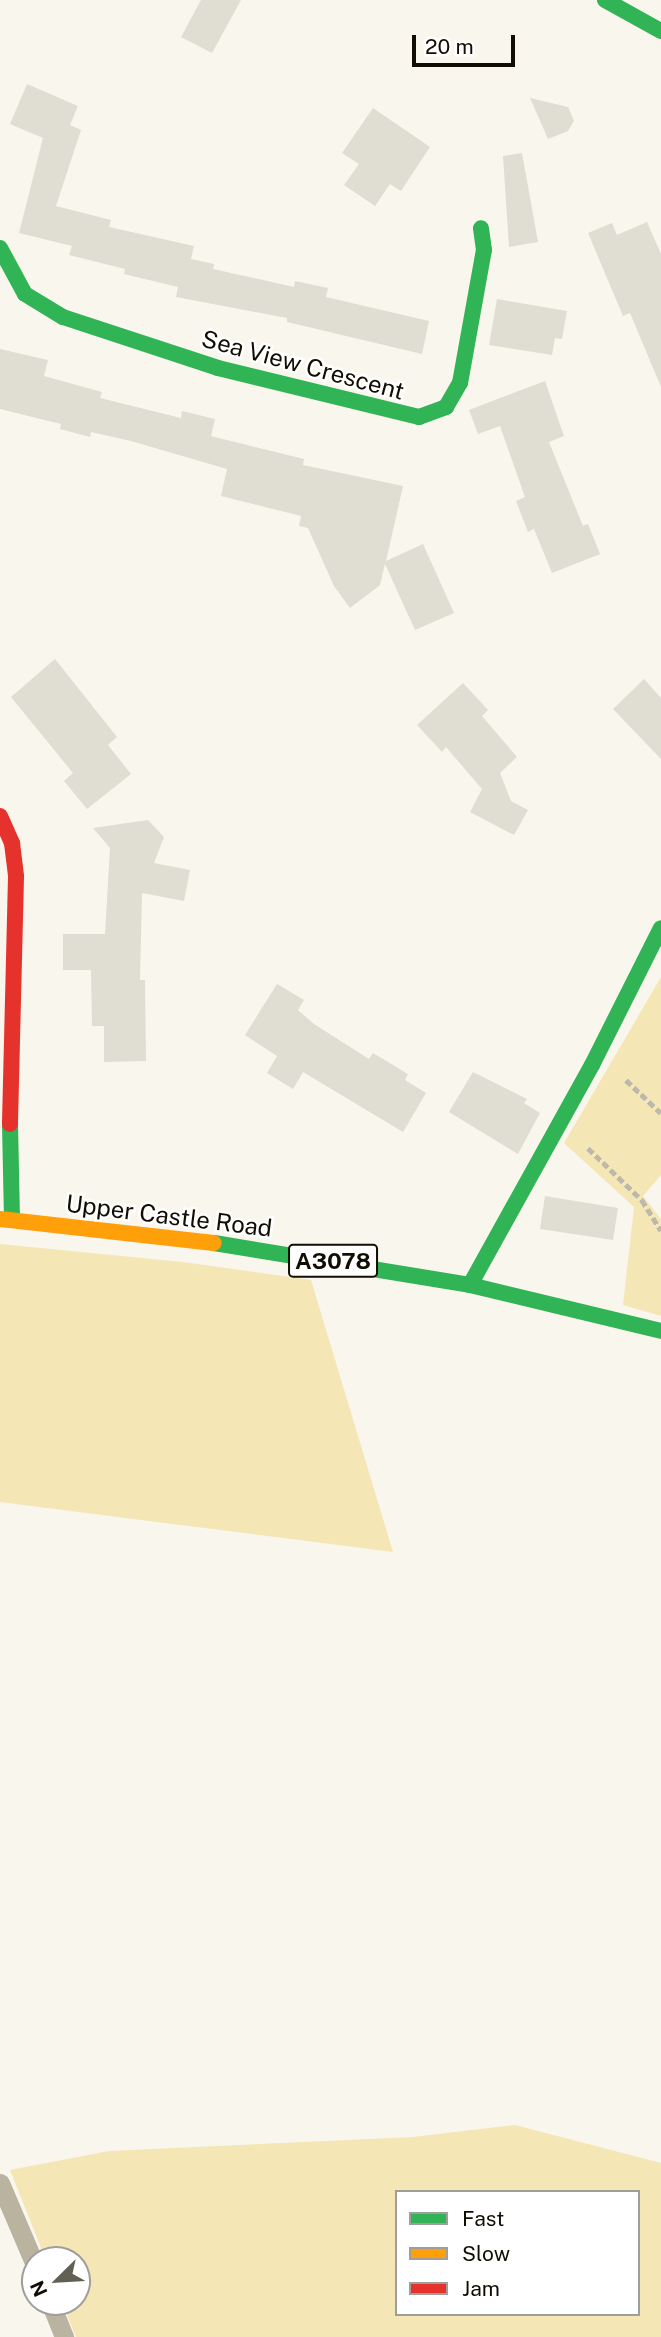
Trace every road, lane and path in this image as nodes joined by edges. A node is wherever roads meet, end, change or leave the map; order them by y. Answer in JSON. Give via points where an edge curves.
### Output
{"nodes":[{"id":1,"x":605,"y":0,"type":"edge"},
{"id":2,"x":661,"y":31,"type":"edge"},
{"id":3,"x":481,"y":228,"type":"dead end"},
{"id":4,"x":0,"y":248,"type":"edge"},
{"id":5,"x":0,"y":816,"type":"edge"},
{"id":6,"x":661,"y":928,"type":"edge"},
{"id":7,"x":615,"y":1084,"type":"dead end"},
{"id":8,"x":661,"y":1113,"type":"edge"},
{"id":9,"x":579,"y":1140,"type":"dead end"},
{"id":10,"x":6,"y":1220,"type":"edge"},
{"id":11,"x":661,"y":1231,"type":"edge"},
{"id":12,"x":470,"y":1285,"type":"junction"},
{"id":13,"x":661,"y":1331,"type":"edge"},
{"id":14,"x":0,"y":2183,"type":"edge"},
{"id":15,"x":27,"y":2246,"type":"edge"},
{"id":16,"x":56,"y":2316,"type":"edge"},
{"id":17,"x":64,"y":2337,"type":"edge"}],
"edges":[{"from":1,"to":2,"type":"street"},
{"from":3,"to":4,"type":"street","name":"Sea View Crescent","via":[[484,250],[460,383],[446,407],[419,417],[218,368],[63,317],[25,294]]},
{"from":5,"to":10,"type":"street","via":[[12,843],[16,877]]},
{"from":6,"to":12,"type":"street","via":[[592,1065]]},
{"from":7,"to":8,"type":"path","via":[[620,1075]]},
{"from":9,"to":11,"type":"path","via":[[642,1200]]},
{"from":10,"to":12,"type":"street","name":"Upper Castle Road","number":"A3078","via":[[165,1235]]},
{"from":12,"to":13,"type":"street","name":"Upper Castle Road","number":"A3078"},
{"from":14,"to":15,"type":"lane"},
{"from":16,"to":17,"type":"lane"}]}
